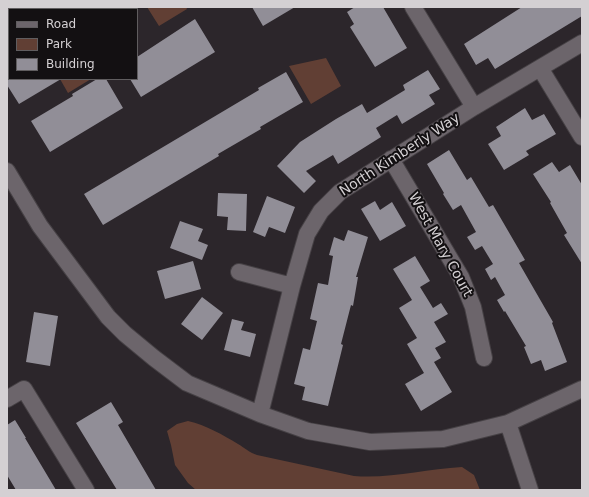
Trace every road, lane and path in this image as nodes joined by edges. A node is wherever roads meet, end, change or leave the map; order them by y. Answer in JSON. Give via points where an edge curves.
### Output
{"nodes":[{"id":1,"x":413,"y":7,"type":"edge"},
{"id":2,"x":582,"y":43,"type":"edge"},
{"id":3,"x":540,"y":68,"type":"junction"},
{"id":4,"x":474,"y":107,"type":"junction"},
{"id":5,"x":582,"y":137,"type":"edge"},
{"id":6,"x":391,"y":160,"type":"junction"},
{"id":7,"x":7,"y":171,"type":"edge"},
{"id":8,"x":238,"y":272,"type":"dead end"},
{"id":9,"x":292,"y":286,"type":"junction"},
{"id":10,"x":484,"y":358,"type":"dead end"},
{"id":11,"x":582,"y":389,"type":"edge"},
{"id":12,"x":7,"y":399,"type":"edge"},
{"id":13,"x":260,"y":414,"type":"junction"},
{"id":14,"x":508,"y":423,"type":"junction"},
{"id":15,"x":86,"y":490,"type":"edge"},
{"id":16,"x":530,"y":490,"type":"edge"}],
"edges":[{"from":1,"to":4,"type":"street"},
{"from":2,"to":3,"type":"street","name":"North Kimberly Way"},
{"from":3,"to":4,"type":"street","name":"North Kimberly Way"},
{"from":3,"to":5,"type":"street"},
{"from":4,"to":6,"type":"street","name":"North Kimberly Way"},
{"from":6,"to":9,"type":"street","name":"North Kimberly Way","via":[[340,192],[321,211],[307,234]]},
{"from":6,"to":10,"type":"street","name":"West Mary Court","via":[[461,277],[473,307]]},
{"from":7,"to":13,"type":"street","via":[[52,243],[108,317],[125,334],[187,383]]},
{"from":8,"to":9,"type":"street"},
{"from":9,"to":13,"type":"street","name":"North Kimberly Way"},
{"from":11,"to":14,"type":"street"},
{"from":12,"to":15,"type":"street","via":[[24,389]]},
{"from":13,"to":14,"type":"street","via":[[308,431],[370,442],[443,439]]},
{"from":14,"to":16,"type":"street"}]}
